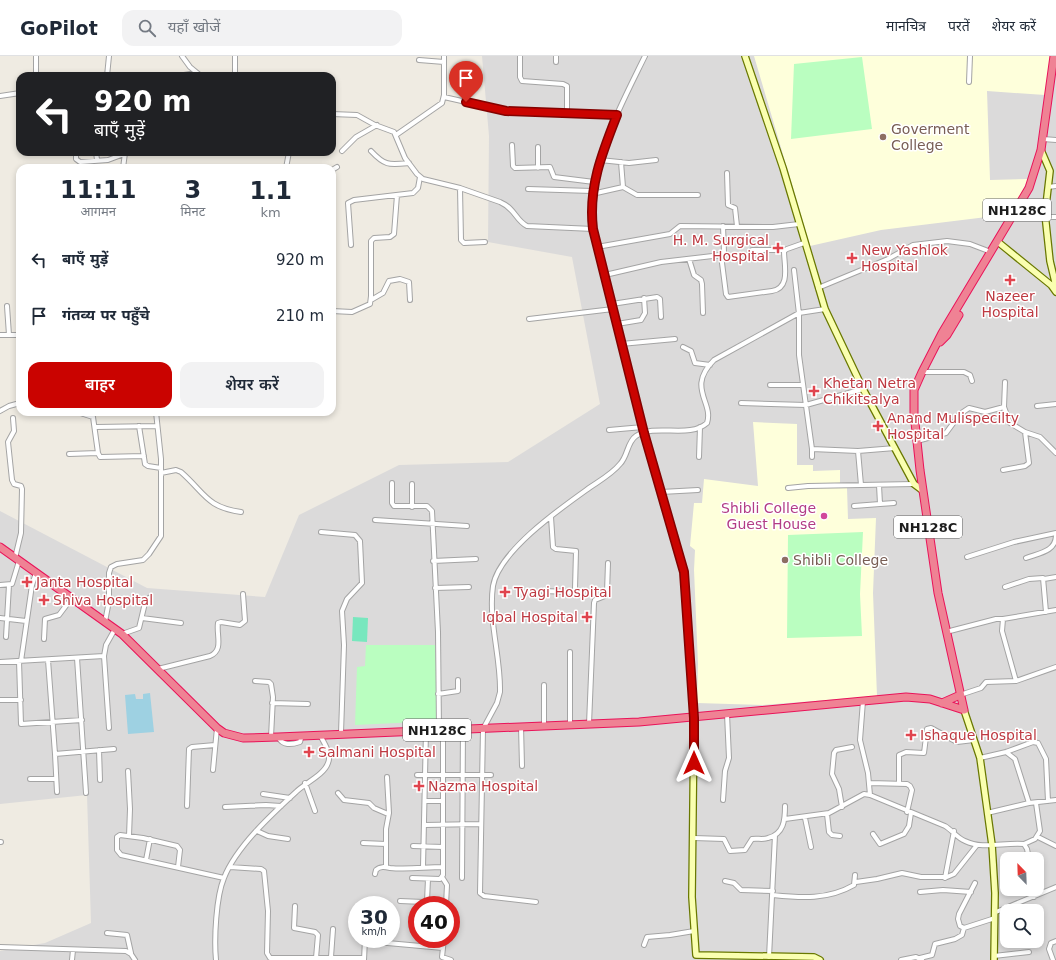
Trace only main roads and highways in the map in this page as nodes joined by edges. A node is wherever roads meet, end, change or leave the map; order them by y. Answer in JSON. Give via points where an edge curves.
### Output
{"nodes":[{"id":1,"x":1054,"y":56,"type":"edge"},
{"id":2,"x":1056,"y":82,"type":"edge"},
{"id":3,"x":1053,"y":90,"type":"junction"},
{"id":4,"x":999,"y":243,"type":"junction"},
{"id":5,"x":936,"y":347,"type":"junction"},
{"id":6,"x":0,"y":547,"type":"edge"},
{"id":7,"x":960,"y":695,"type":"junction"},
{"id":8,"x":942,"y":703,"type":"junction"}],
"edges":[{"from":1,"to":3,"type":"highway","number":"NH128C"},
{"from":2,"to":3,"type":"highway","number":"NH128C"},
{"from":3,"to":4,"type":"highway","number":"NH128C","via":[[1042,153],[1029,188]]},
{"from":4,"to":5,"type":"highway","number":"NH128C","via":[[991,252]]},
{"from":4,"to":5,"type":"highway","number":"NH128C","via":[[947,335]]},
{"from":5,"to":7,"type":"highway","number":"NH128C","via":[[914,390],[913,400],[922,490],[946,632]]},
{"from":6,"to":8,"type":"highway","number":"NH128C","via":[[122,634],[217,728],[232,736],[274,737],[589,724],[694,718],[919,697]]},
{"from":7,"to":8,"type":"highway"},
{"from":7,"to":8,"type":"highway","number":"NH128C","via":[[964,710]]}]}
